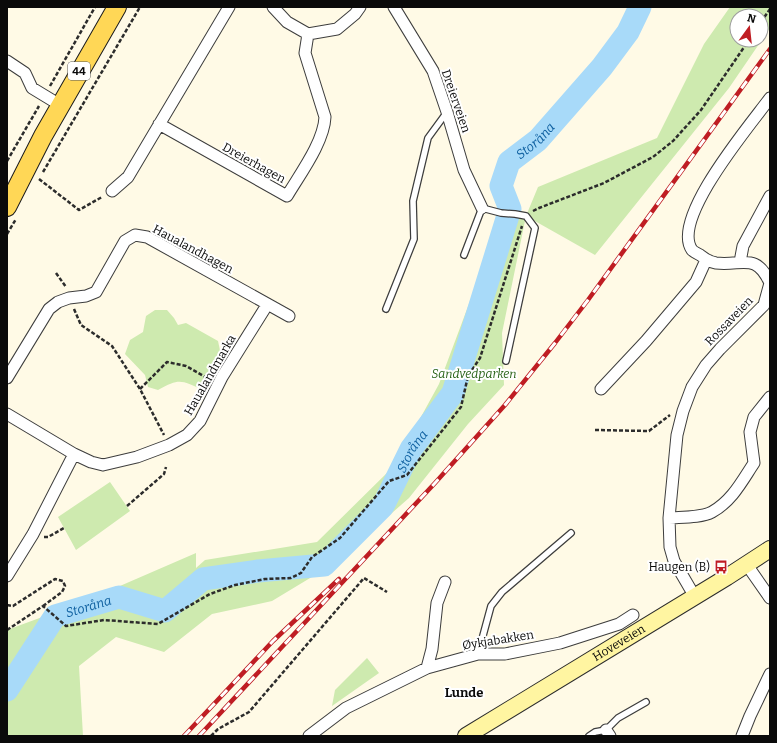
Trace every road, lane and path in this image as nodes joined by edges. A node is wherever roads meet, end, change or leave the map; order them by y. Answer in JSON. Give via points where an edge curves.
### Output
{"nodes":[{"id":1,"x":95,"y":7,"type":"edge"},
{"id":2,"x":117,"y":7,"type":"edge"},
{"id":3,"x":140,"y":7,"type":"edge"},
{"id":4,"x":229,"y":7,"type":"edge"},
{"id":5,"x":273,"y":7,"type":"edge"},
{"id":6,"x":360,"y":7,"type":"edge"},
{"id":7,"x":394,"y":7,"type":"edge"},
{"id":8,"x":308,"y":34,"type":"junction"},
{"id":9,"x":744,"y":48,"type":"edge"},
{"id":10,"x":7,"y":61,"type":"edge"},
{"id":11,"x":44,"y":96,"type":"junction"},
{"id":12,"x":770,"y":98,"type":"edge"},
{"id":13,"x":60,"y":105,"type":"junction"},
{"id":14,"x":447,"y":112,"type":"junction"},
{"id":15,"x":159,"y":124,"type":"junction"},
{"id":16,"x":43,"y":136,"type":"junction"},
{"id":17,"x":7,"y":161,"type":"edge"},
{"id":18,"x":43,"y":172,"type":"dead end"},
{"id":19,"x":36,"y":185,"type":"dead end"},
{"id":20,"x":7,"y":190,"type":"edge"},
{"id":21,"x":112,"y":191,"type":"joint"},
{"id":22,"x":770,"y":196,"type":"edge"},
{"id":23,"x":482,"y":208,"type":"junction"},
{"id":24,"x":12,"y":211,"type":"edge"},
{"id":25,"x":526,"y":216,"type":"junction"},
{"id":26,"x":7,"y":234,"type":"edge"},
{"id":27,"x":464,"y":255,"type":"dead end"},
{"id":28,"x":706,"y":260,"type":"junction"},
{"id":29,"x":740,"y":262,"type":"junction"},
{"id":30,"x":56,"y":273,"type":"dead end"},
{"id":31,"x":69,"y":298,"type":"junction"},
{"id":32,"x":267,"y":305,"type":"junction"},
{"id":33,"x":386,"y":309,"type":"dead end"},
{"id":34,"x":289,"y":316,"type":"dead end"},
{"id":35,"x":506,"y":361,"type":"dead end"},
{"id":36,"x":7,"y":378,"type":"edge"},
{"id":37,"x":218,"y":384,"type":"junction"},
{"id":38,"x":140,"y":389,"type":"junction"},
{"id":39,"x":600,"y":389,"type":"dead end"},
{"id":40,"x":770,"y":397,"type":"edge"},
{"id":41,"x":7,"y":414,"type":"edge"},
{"id":42,"x":671,"y":414,"type":"dead end"},
{"id":43,"x":595,"y":430,"type":"dead end"},
{"id":44,"x":169,"y":445,"type":"junction"},
{"id":45,"x":74,"y":454,"type":"junction"},
{"id":46,"x":166,"y":467,"type":"dead end"},
{"id":47,"x":127,"y":506,"type":"dead end"},
{"id":48,"x":669,"y":518,"type":"junction"},
{"id":49,"x":64,"y":528,"type":"dead end"},
{"id":50,"x":572,"y":533,"type":"dead end"},
{"id":51,"x":32,"y":534,"type":"junction"},
{"id":52,"x":770,"y":549,"type":"edge"},
{"id":53,"x":747,"y":565,"type":"junction"},
{"id":54,"x":7,"y":576,"type":"edge"},
{"id":55,"x":445,"y":582,"type":"dead end"},
{"id":56,"x":387,"y":592,"type":"dead end"},
{"id":57,"x":695,"y":597,"type":"junction"},
{"id":58,"x":770,"y":598,"type":"edge"},
{"id":59,"x":7,"y":605,"type":"edge"},
{"id":60,"x":43,"y":606,"type":"junction"},
{"id":61,"x":634,"y":615,"type":"dead end"},
{"id":62,"x":7,"y":630,"type":"edge"},
{"id":63,"x":478,"y":654,"type":"junction"},
{"id":64,"x":427,"y":668,"type":"junction"},
{"id":65,"x":770,"y":674,"type":"edge"},
{"id":66,"x":646,"y":702,"type":"dead end"},
{"id":67,"x":608,"y":733,"type":"edge"},
{"id":68,"x":211,"y":736,"type":"edge"},
{"id":69,"x":309,"y":736,"type":"edge"},
{"id":70,"x":466,"y":736,"type":"edge"},
{"id":71,"x":589,"y":736,"type":"edge"},
{"id":72,"x":742,"y":736,"type":"edge"}],
"edges":[{"from":1,"to":11,"type":"path"},
{"from":2,"to":13,"type":"main road","number":"44"},
{"from":3,"to":18,"type":"path"},
{"from":4,"to":15,"type":"street"},
{"from":5,"to":8,"type":"street","via":[[287,22]]},
{"from":6,"to":8,"type":"street","via":[[337,29]]},
{"from":7,"to":14,"type":"street","name":"Dreierveien","via":[[432,71]]},
{"from":8,"to":15,"type":"street","name":"Dreierhagen","via":[[305,53],[325,117],[324,125],[313,151],[287,196]]},
{"from":9,"to":25,"type":"path","via":[[701,110],[673,141],[653,157],[604,183]]},
{"from":10,"to":11,"type":"street","via":[[25,74],[32,88]]},
{"from":11,"to":13,"type":"street"},
{"from":11,"to":17,"type":"path"},
{"from":12,"to":28,"type":"street","via":[[715,172],[702,193],[691,220],[688,237],[692,250]]},
{"from":13,"to":16,"type":"main road","number":"44"},
{"from":14,"to":23,"type":"street","name":"Dreierveien","via":[[464,170]]},
{"from":14,"to":33,"type":"lane","via":[[428,138],[413,201],[414,240]]},
{"from":15,"to":21,"type":"street","via":[[128,177]]},
{"from":16,"to":20,"type":"main road","number":"44"},
{"from":16,"to":24,"type":"main road","number":"44"},
{"from":19,"to":21,"type":"path","via":[[39,179],[79,210]]},
{"from":22,"to":29,"type":"street","via":[[743,246]]},
{"from":23,"to":25,"type":"lane"},
{"from":23,"to":27,"type":"lane"},
{"from":24,"to":26,"type":"path"},
{"from":25,"to":35,"type":"lane","via":[[535,228]]},
{"from":25,"to":60,"type":"path","via":[[480,358],[468,376],[461,407],[407,474],[389,481],[340,538],[312,557],[300,573],[290,578],[265,579],[235,585],[210,594],[158,624],[104,620],[66,626]]},
{"from":28,"to":29,"type":"street","name":"Rossaveien","via":[[716,263]]},
{"from":28,"to":39,"type":"street","via":[[696,282],[646,341]]},
{"from":29,"to":48,"type":"street","name":"Rossaveien","via":[[754,263],[765,273],[770,283],[767,296],[764,305],[706,364],[692,387],[677,434]]},
{"from":30,"to":31,"type":"path","via":[[67,288]]},
{"from":31,"to":32,"type":"street","name":"Haualandhagen","via":[[96,292],[125,241],[135,235],[147,237]]},
{"from":31,"to":36,"type":"street","name":"Haualandhagen","via":[[48,309]]},
{"from":31,"to":38,"type":"path","via":[[81,325],[112,346]]},
{"from":32,"to":34,"type":"street","name":"Haualandhagen"},
{"from":32,"to":37,"type":"street","name":"Haualandmarka"},
{"from":37,"to":38,"type":"path","via":[[186,366],[167,362]]},
{"from":37,"to":44,"type":"street","name":"Haualandmarka","via":[[200,421],[187,435]]},
{"from":38,"to":44,"type":"path"},
{"from":40,"to":48,"type":"street","via":[[754,417],[750,432],[754,463],[731,498],[712,513]]},
{"from":41,"to":45,"type":"street","name":"Haualandmarka"},
{"from":42,"to":43,"type":"path","via":[[650,431]]},
{"from":44,"to":45,"type":"street","name":"Haualandmarka","via":[[136,458],[103,464],[91,462]]},
{"from":45,"to":51,"type":"street"},
{"from":46,"to":47,"type":"path","via":[[164,474]]},
{"from":48,"to":57,"type":"street","name":"Rossaveien","via":[[670,547],[674,561]]},
{"from":49,"to":51,"type":"path","via":[[48,537]]},
{"from":50,"to":63,"type":"lane","via":[[502,592],[491,606]]},
{"from":51,"to":54,"type":"street"},
{"from":52,"to":53,"type":"main road","name":"Hoveveien"},
{"from":53,"to":57,"type":"main road","name":"Hoveveien"},
{"from":53,"to":58,"type":"street"},
{"from":55,"to":64,"type":"street","via":[[437,603],[432,649]]},
{"from":56,"to":68,"type":"path","via":[[364,578],[249,712],[218,729]]},
{"from":57,"to":70,"type":"main road","name":"Hoveveien"},
{"from":59,"to":60,"type":"path","via":[[13,606],[55,579],[63,581],[65,586],[62,592]]},
{"from":60,"to":62,"type":"path"},
{"from":61,"to":63,"type":"street","name":"Øykjabakken","via":[[619,624],[560,643],[506,654]]},
{"from":63,"to":64,"type":"street","name":"Øykjabakken"},
{"from":64,"to":69,"type":"street","name":"Øykjabakken","via":[[346,708]]},
{"from":65,"to":72,"type":"street"},
{"from":66,"to":67,"type":"lane","via":[[618,718]]},
{"from":67,"to":71,"type":"lane","via":[[595,732]]}]}
